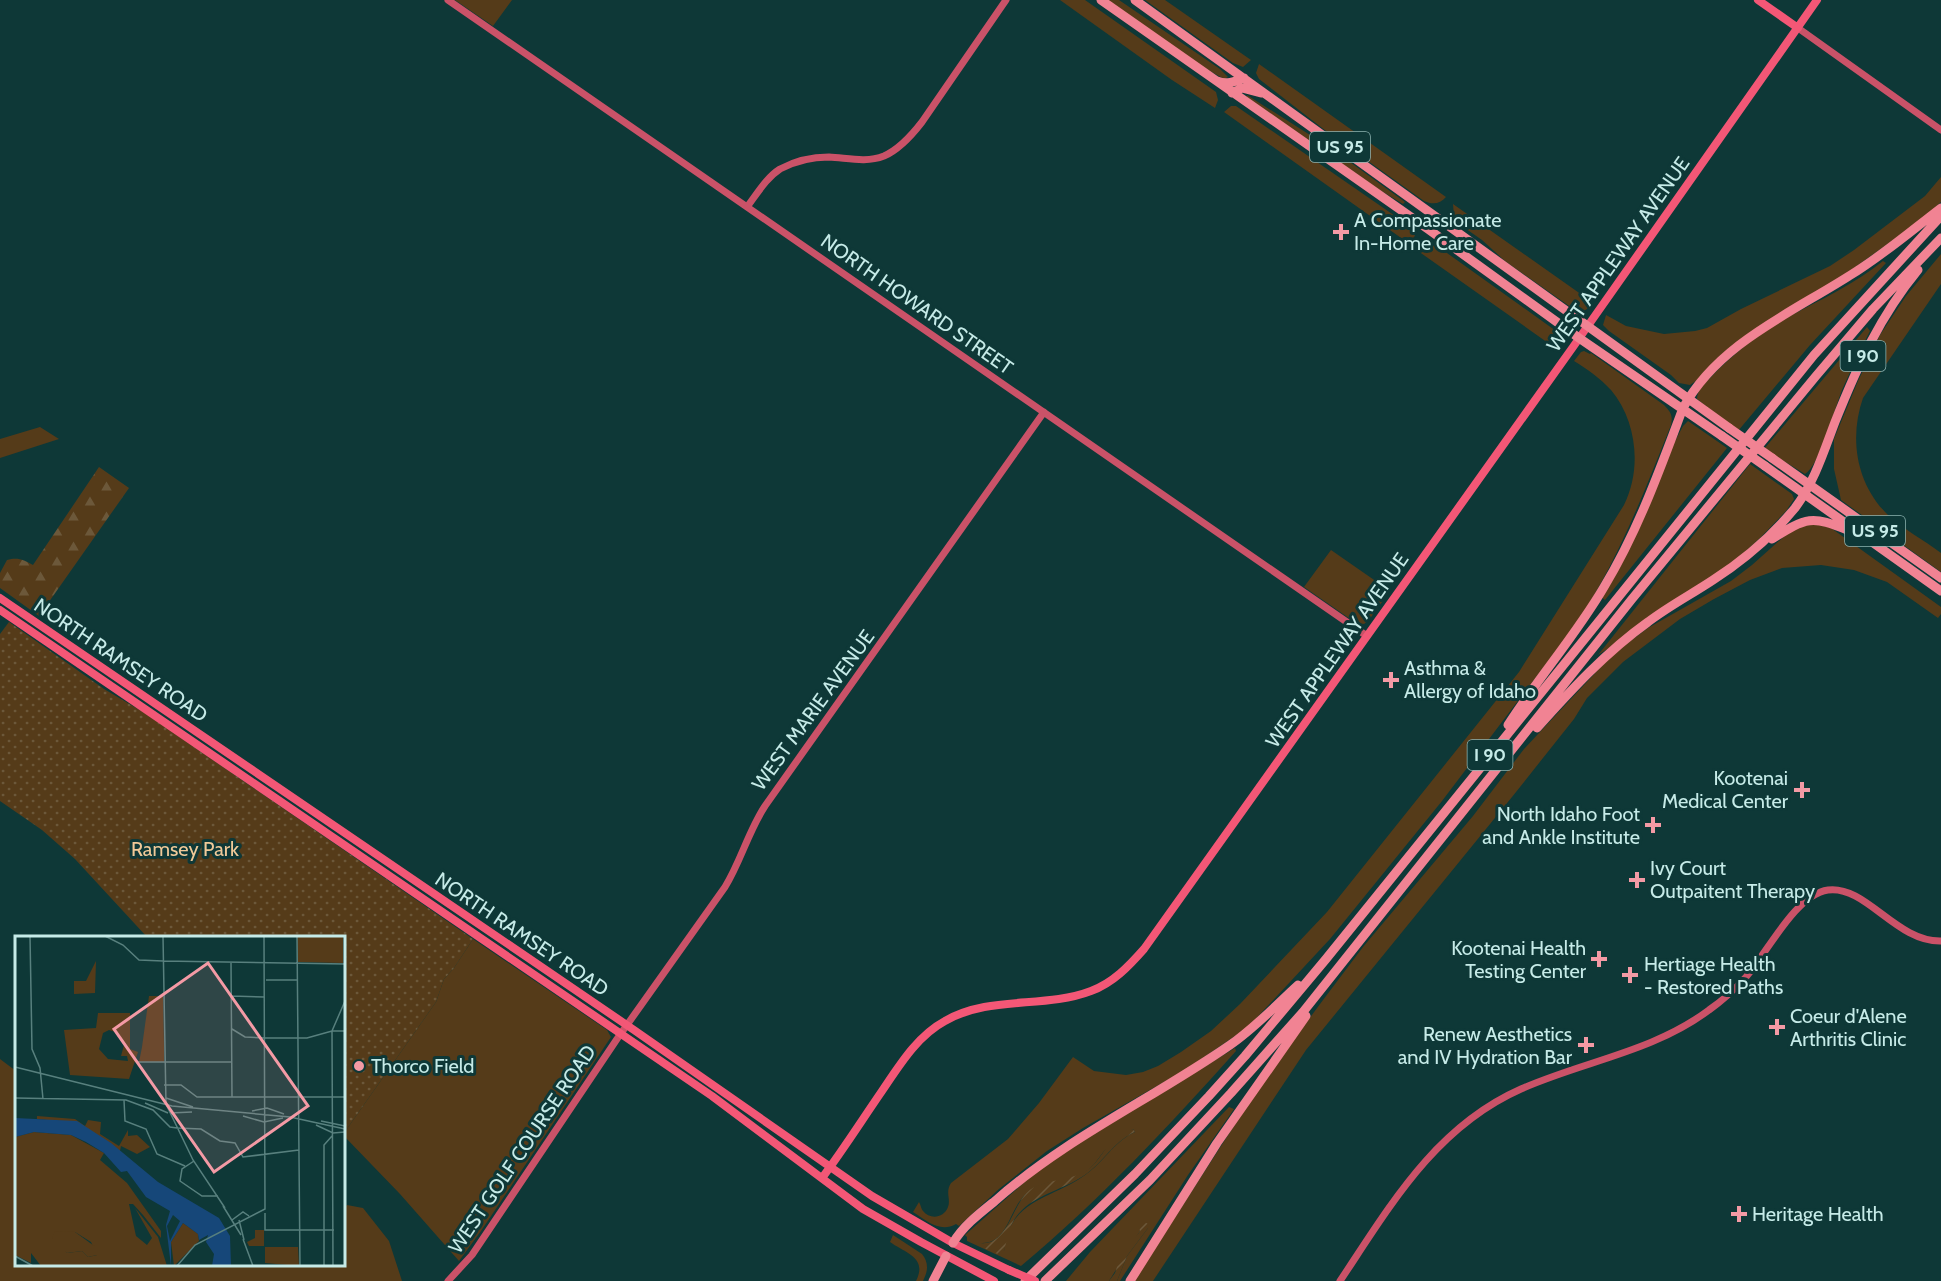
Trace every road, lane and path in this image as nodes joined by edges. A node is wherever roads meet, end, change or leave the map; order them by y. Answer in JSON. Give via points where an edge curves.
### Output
{"nodes":[{"id":1,"x":448,"y":0,"type":"edge"},
{"id":2,"x":1006,"y":0,"type":"edge"},
{"id":3,"x":1101,"y":0,"type":"edge"},
{"id":4,"x":1135,"y":0,"type":"edge"},
{"id":5,"x":1758,"y":0,"type":"edge"},
{"id":6,"x":1817,"y":0,"type":"edge"},
{"id":7,"x":1798,"y":28,"type":"junction"},
{"id":8,"x":1244,"y":78,"type":"junction"},
{"id":9,"x":1212,"y":79,"type":"junction"},
{"id":10,"x":1232,"y":93,"type":"junction"},
{"id":11,"x":1268,"y":95,"type":"junction"},
{"id":12,"x":1941,"y":130,"type":"edge"},
{"id":13,"x":747,"y":207,"type":"junction"},
{"id":14,"x":1941,"y":208,"type":"edge"},
{"id":15,"x":1404,"y":213,"type":"junction"},
{"id":16,"x":1941,"y":216,"type":"edge"},
{"id":17,"x":1437,"y":217,"type":"junction"},
{"id":18,"x":1428,"y":229,"type":"junction"},
{"id":19,"x":1458,"y":232,"type":"junction"},
{"id":20,"x":1941,"y":240,"type":"edge"},
{"id":21,"x":1587,"y":326,"type":"junction"},
{"id":22,"x":1579,"y":338,"type":"junction"},
{"id":23,"x":1689,"y":399,"type":"junction"},
{"id":24,"x":1683,"y":408,"type":"junction"},
{"id":25,"x":1044,"y":411,"type":"junction"},
{"id":26,"x":1807,"y":489,"type":"junction"},
{"id":27,"x":1866,"y":538,"type":"junction"},
{"id":28,"x":1752,"y":551,"type":"junction"},
{"id":29,"x":1941,"y":578,"type":"edge"},
{"id":30,"x":1941,"y":591,"type":"edge"},
{"id":31,"x":0,"y":598,"type":"edge"},
{"id":32,"x":0,"y":610,"type":"edge"},
{"id":33,"x":1367,"y":636,"type":"junction"},
{"id":34,"x":1482,"y":766,"type":"junction"},
{"id":35,"x":1479,"y":793,"type":"junction"},
{"id":36,"x":1941,"y":941,"type":"edge"},
{"id":37,"x":1326,"y":959,"type":"junction"},
{"id":38,"x":1341,"y":965,"type":"junction"},
{"id":39,"x":627,"y":1025,"type":"junction"},
{"id":40,"x":621,"y":1034,"type":"junction"},
{"id":41,"x":830,"y":1167,"type":"junction"},
{"id":42,"x":822,"y":1178,"type":"junction"},
{"id":43,"x":953,"y":1243,"type":"junction"},
{"id":44,"x":946,"y":1256,"type":"junction"},
{"id":45,"x":448,"y":1281,"type":"edge"},
{"id":46,"x":933,"y":1281,"type":"edge"},
{"id":47,"x":994,"y":1281,"type":"edge"},
{"id":48,"x":1025,"y":1281,"type":"edge"},
{"id":49,"x":1035,"y":1281,"type":"edge"},
{"id":50,"x":1045,"y":1281,"type":"edge"},
{"id":51,"x":1130,"y":1281,"type":"edge"},
{"id":52,"x":1340,"y":1281,"type":"edge"}],
"edges":[{"from":1,"to":13,"type":"street","name":"NORTH HOWARD STREET"},
{"from":2,"to":13,"type":"street","via":[[922,122],[897,148],[885,156],[862,160],[828,157],[795,162],[766,180]]},
{"from":3,"to":9,"type":"highway","number":"US 95"},
{"from":4,"to":8,"type":"highway","number":"US 95"},
{"from":5,"to":7,"type":"main road"},
{"from":6,"to":7,"type":"main road","name":"WEST APPLEWAY AVENUE"},
{"from":7,"to":12,"type":"street"},
{"from":7,"to":21,"type":"main road","name":"WEST APPLEWAY AVENUE"},
{"from":8,"to":9,"type":"highway","via":[[1231,83]]},
{"from":8,"to":11,"type":"highway","number":"US 95"},
{"from":9,"to":10,"type":"highway","number":"US 95"},
{"from":10,"to":11,"type":"highway","via":[[1242,88]]},
{"from":10,"to":15,"type":"highway","number":"US 95"},
{"from":11,"to":17,"type":"highway","number":"US 95"},
{"from":13,"to":25,"type":"street","name":"NORTH HOWARD STREET"},
{"from":14,"to":23,"type":"highway","via":[[1869,264],[1740,345],[1712,370]]},
{"from":15,"to":17,"type":"highway","via":[[1427,221]]},
{"from":15,"to":18,"type":"highway","number":"US 95"},
{"from":16,"to":34,"type":"highway","number":"I 90","via":[[1814,355]]},
{"from":17,"to":19,"type":"highway","number":"US 95"},
{"from":18,"to":19,"type":"highway","via":[[1443,227]]},
{"from":18,"to":22,"type":"highway","number":"US 95"},
{"from":19,"to":21,"type":"highway","number":"US 95"},
{"from":20,"to":26,"type":"highway","number":"I 90","via":[[1874,333]]},
{"from":20,"to":35,"type":"highway","number":"I 90","via":[[1816,376]]},
{"from":21,"to":22,"type":"main road","name":"WEST APPLEWAY AVENUE"},
{"from":21,"to":23,"type":"highway","number":"US 95"},
{"from":22,"to":24,"type":"highway","number":"US 95"},
{"from":22,"to":33,"type":"main road","name":"WEST APPLEWAY AVENUE"},
{"from":23,"to":24,"type":"highway"},
{"from":23,"to":26,"type":"highway","number":"US 95","bridge":true,"via":[[1772,458]]},
{"from":24,"to":26,"type":"highway","number":"US 95","bridge":true,"via":[[1765,466]]},
{"from":24,"to":34,"type":"highway","number":"I 90","via":[[1641,515],[1604,588]]},
{"from":25,"to":33,"type":"street","name":"NORTH HOWARD STREET"},
{"from":25,"to":39,"type":"street","name":"WEST MARIE AVENUE","via":[[765,806],[731,877]]},
{"from":26,"to":27,"type":"highway","number":"US 95"},
{"from":26,"to":28,"type":"highway","via":[[1782,523]]},
{"from":26,"to":29,"type":"highway","number":"US 95"},
{"from":27,"to":28,"type":"highway","via":[[1826,521],[1811,519],[1797,523]]},
{"from":27,"to":30,"type":"highway","number":"US 95"},
{"from":28,"to":35,"type":"highway","via":[[1617,646]]},
{"from":31,"to":39,"type":"main road","name":"NORTH RAMSEY ROAD"},
{"from":32,"to":40,"type":"main road","name":"NORTH RAMSEY ROAD"},
{"from":33,"to":41,"type":"main road","name":"WEST APPLEWAY AVENUE","via":[[1157,933],[1125,972],[1079,995],[985,1006],[944,1021],[903,1059]]},
{"from":34,"to":37,"type":"highway","number":"I 90"},
{"from":35,"to":38,"type":"highway","number":"I 90"},
{"from":36,"to":52,"type":"street","via":[[1912,935],[1851,894],[1835,889],[1813,894],[1795,910],[1746,977],[1692,1022],[1658,1041],[1522,1088],[1459,1127],[1416,1172]]},
{"from":37,"to":43,"type":"highway","via":[[1231,1044],[1036,1167],[978,1216]]},
{"from":37,"to":48,"type":"highway","number":"I 90","via":[[1195,1110]]},
{"from":38,"to":50,"type":"highway","number":"I 90","via":[[1180,1148]]},
{"from":38,"to":51,"type":"highway","number":"I 90","via":[[1216,1143]]},
{"from":39,"to":40,"type":"street","name":"WEST MARIE AVENUE"},
{"from":39,"to":41,"type":"main road","name":"NORTH RAMSEY ROAD"},
{"from":40,"to":42,"type":"main road","name":"NORTH RAMSEY ROAD"},
{"from":40,"to":45,"type":"street","name":"WEST GOLF COURSE ROAD","via":[[476,1249]]},
{"from":41,"to":42,"type":"main road","name":"WEST APPLEWAY AVENUE"},
{"from":41,"to":43,"type":"main road","name":"NORTH RAMSEY ROAD"},
{"from":42,"to":44,"type":"main road","name":"NORTH RAMSEY ROAD","via":[[863,1209]]},
{"from":43,"to":44,"type":"main road"},
{"from":43,"to":49,"type":"main road","name":"NORTH RAMSEY ROAD","bridge":true},
{"from":44,"to":46,"type":"highway"},
{"from":44,"to":47,"type":"main road","name":"NORTH RAMSEY ROAD"}]}
